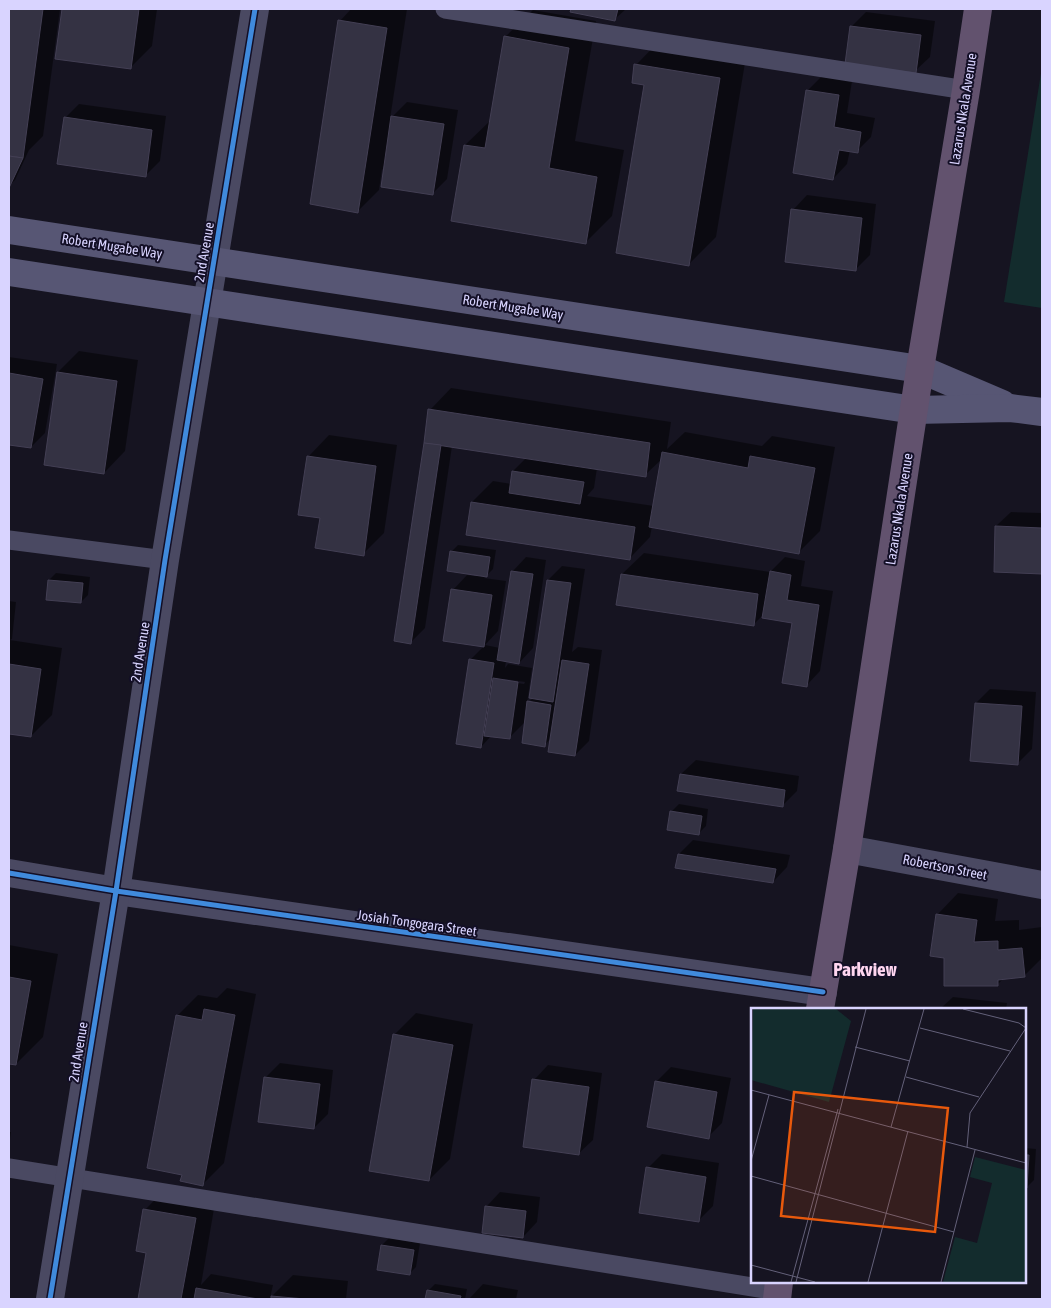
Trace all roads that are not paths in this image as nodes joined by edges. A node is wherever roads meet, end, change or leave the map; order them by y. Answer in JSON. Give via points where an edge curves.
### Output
{"nodes":[{"id":1,"x":255,"y":9,"type":"edge"},
{"id":2,"x":445,"y":9,"type":"edge"},
{"id":3,"x":978,"y":9,"type":"edge"},
{"id":4,"x":966,"y":90,"type":"junction"},
{"id":5,"x":9,"y":230,"type":"edge"},
{"id":6,"x":214,"y":261,"type":"junction"},
{"id":7,"x":9,"y":272,"type":"edge"},
{"id":8,"x":206,"y":302,"type":"junction"},
{"id":9,"x":920,"y":368,"type":"junction"},
{"id":10,"x":1010,"y":408,"type":"junction"},
{"id":11,"x":914,"y":410,"type":"junction"},
{"id":12,"x":1042,"y":412,"type":"edge"},
{"id":13,"x":9,"y":540,"type":"edge"},
{"id":14,"x":165,"y":560,"type":"junction"},
{"id":15,"x":847,"y":848,"type":"junction"},
{"id":16,"x":9,"y":873,"type":"edge"},
{"id":17,"x":1042,"y":885,"type":"edge"},
{"id":18,"x":116,"y":891,"type":"junction"},
{"id":19,"x":821,"y":1001,"type":"edge"},
{"id":20,"x":9,"y":1168,"type":"edge"},
{"id":21,"x":69,"y":1178,"type":"junction"},
{"id":22,"x":778,"y":1291,"type":"edge"},
{"id":23,"x":50,"y":1299,"type":"edge"}],
"edges":[{"from":1,"to":6,"type":"street","name":"2nd Avenue"},
{"from":2,"to":4,"type":"lane"},
{"from":3,"to":4,"type":"highway","name":"Lazarus Nkala Avenue"},
{"from":4,"to":9,"type":"highway","name":"Lazarus Nkala Avenue"},
{"from":5,"to":6,"type":"main road","name":"Robert Mugabe Way"},
{"from":6,"to":8,"type":"street","name":"2nd Avenue"},
{"from":6,"to":9,"type":"main road","name":"Robert Mugabe Way"},
{"from":7,"to":8,"type":"main road","name":"Robert Mugabe Way"},
{"from":8,"to":11,"type":"main road","name":"Robert Mugabe Way"},
{"from":8,"to":14,"type":"street","name":"2nd Avenue"},
{"from":9,"to":10,"type":"main road","name":"Robert Mugabe Way"},
{"from":9,"to":11,"type":"highway","name":"Lazarus Nkala Avenue"},
{"from":10,"to":11,"type":"main road","name":"Robert Mugabe Way"},
{"from":10,"to":12,"type":"main road","name":"Robert Mugabe Way"},
{"from":11,"to":15,"type":"highway","name":"Lazarus Nkala Avenue"},
{"from":13,"to":14,"type":"lane"},
{"from":14,"to":18,"type":"street","name":"2nd Avenue"},
{"from":15,"to":17,"type":"street","name":"Robertson Street"},
{"from":15,"to":19,"type":"highway","name":"Lazarus Nkala Avenue"},
{"from":16,"to":18,"type":"street","name":"Josiah Tongogara Street"},
{"from":18,"to":19,"type":"street","name":"Josiah Tongogara Street"},
{"from":18,"to":21,"type":"street","name":"2nd Avenue"},
{"from":20,"to":21,"type":"lane"},
{"from":21,"to":22,"type":"lane"},
{"from":21,"to":23,"type":"street","name":"2nd Avenue"}]}
